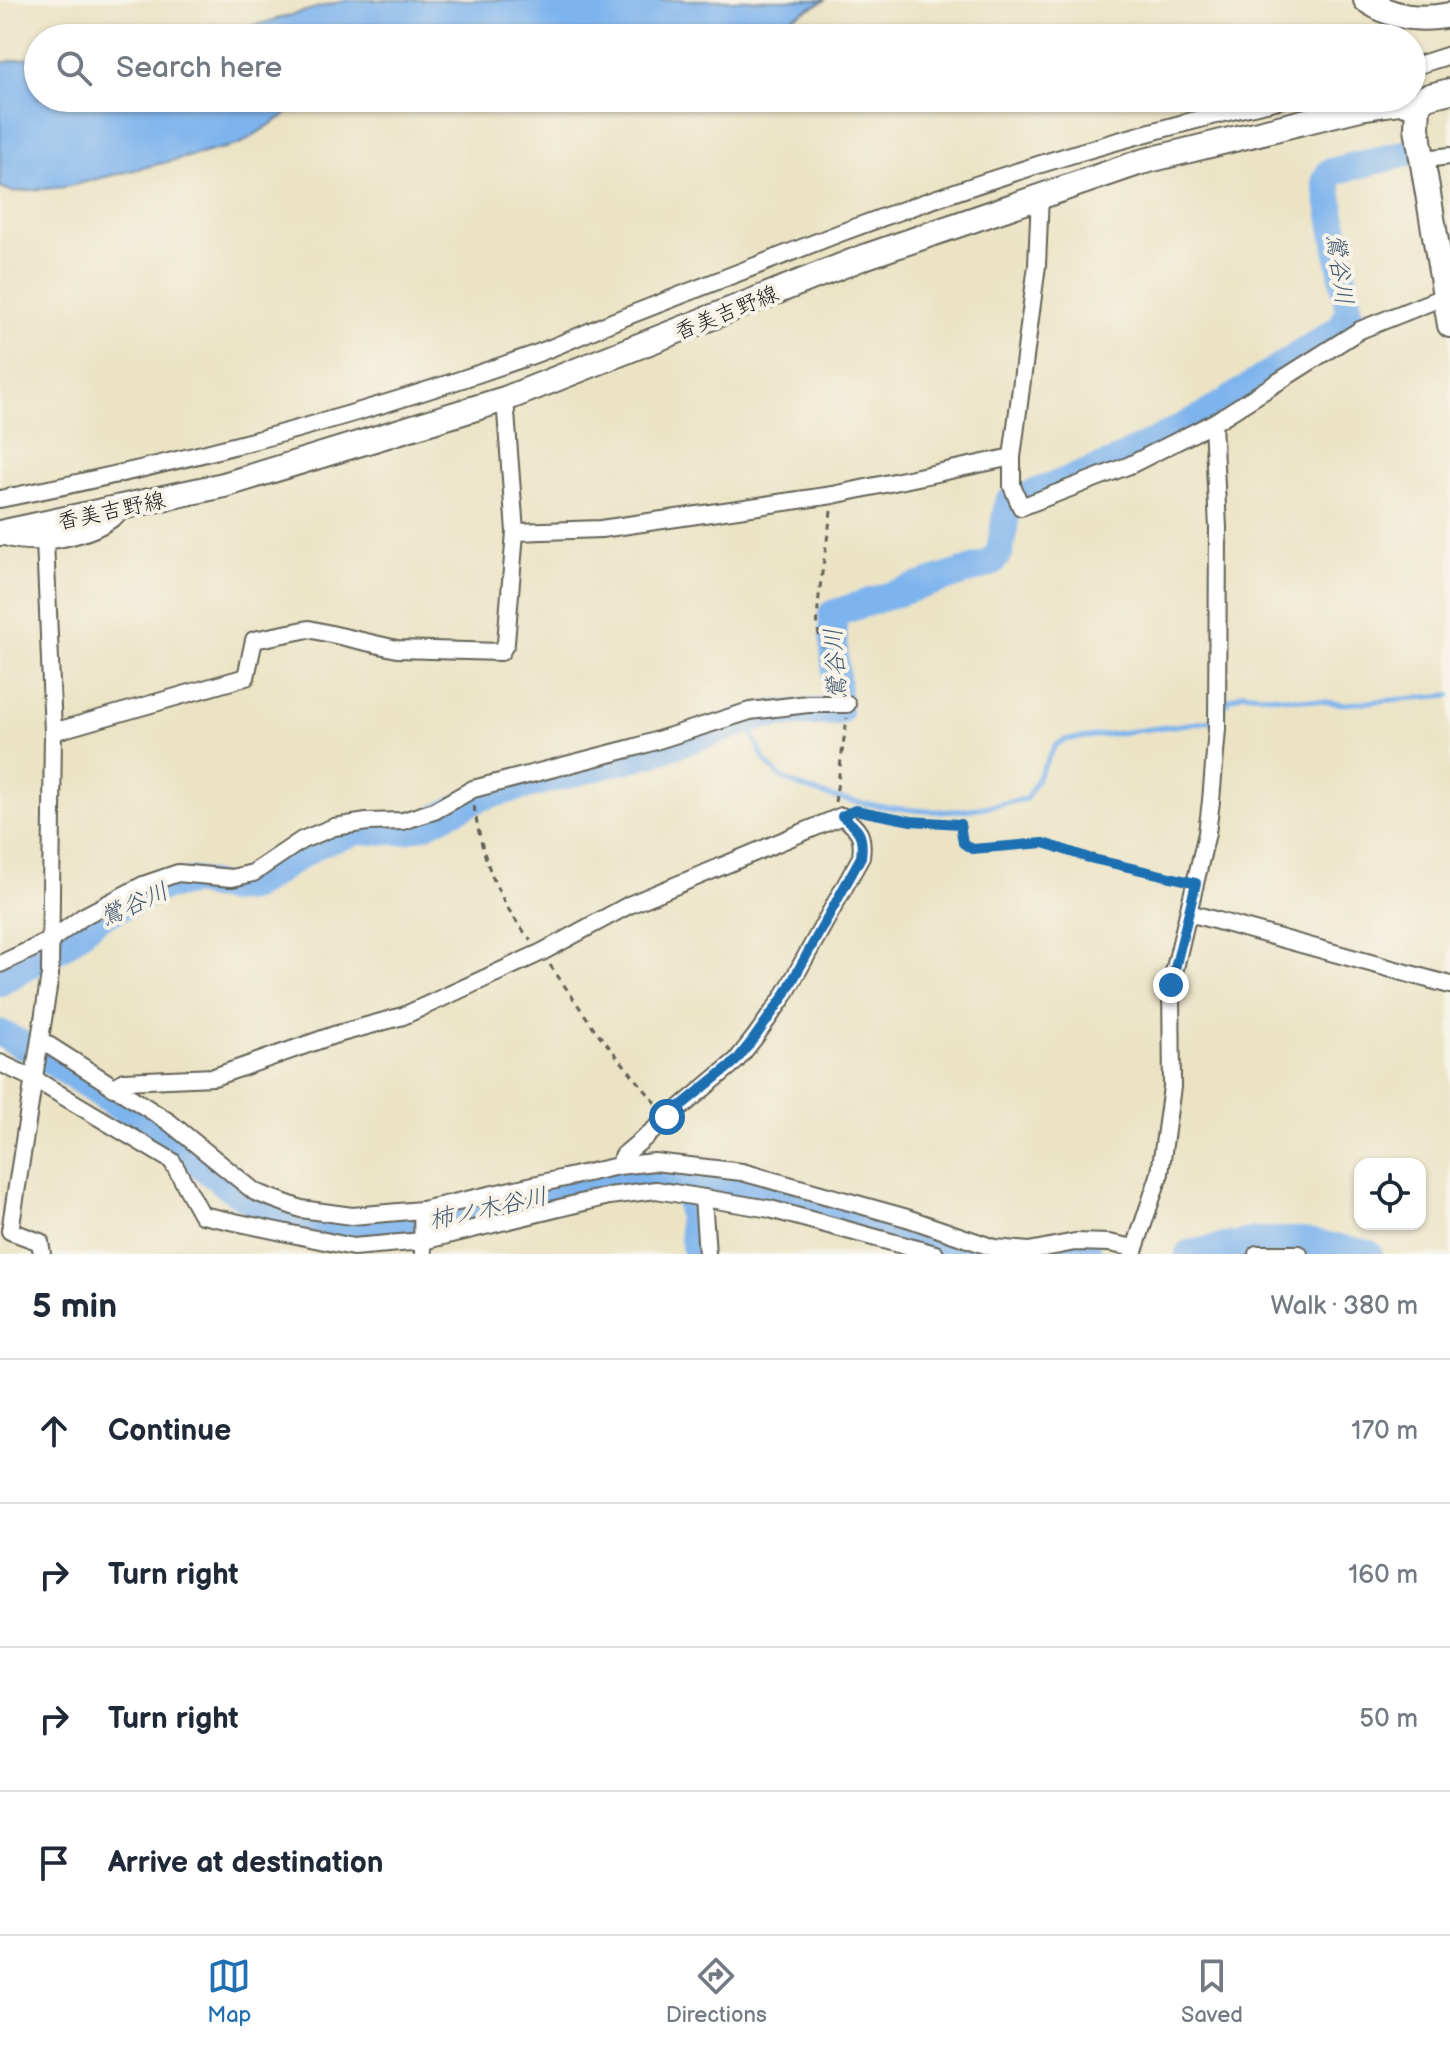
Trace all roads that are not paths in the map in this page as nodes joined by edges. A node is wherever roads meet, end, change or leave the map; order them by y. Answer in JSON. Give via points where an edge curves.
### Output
{"nodes":[{"id":1,"x":1366,"y":0,"type":"edge"},
{"id":2,"x":1450,"y":15,"type":"edge"},
{"id":3,"x":1450,"y":55,"type":"edge"},
{"id":4,"x":1426,"y":63,"type":"edge"},
{"id":5,"x":1450,"y":91,"type":"edge"},
{"id":6,"x":1426,"y":97,"type":"edge"},
{"id":7,"x":1223,"y":112,"type":"edge"},
{"id":8,"x":1344,"y":112,"type":"edge"},
{"id":9,"x":1418,"y":112,"type":"edge"},
{"id":10,"x":1450,"y":156,"type":"edge"},
{"id":11,"x":1425,"y":159,"type":"junction"},
{"id":12,"x":1040,"y":195,"type":"junction"},
{"id":13,"x":1443,"y":297,"type":"junction"},
{"id":14,"x":1450,"y":325,"type":"edge"},
{"id":15,"x":505,"y":399,"type":"junction"},
{"id":16,"x":1213,"y":423,"type":"junction"},
{"id":17,"x":1012,"y":457,"type":"junction"},
{"id":18,"x":0,"y":499,"type":"edge"},
{"id":19,"x":124,"y":508,"type":"junction"},
{"id":20,"x":515,"y":532,"type":"junction"},
{"id":21,"x":0,"y":534,"type":"edge"},
{"id":22,"x":45,"y":540,"type":"junction"},
{"id":23,"x":840,"y":704,"type":"road end"},
{"id":24,"x":53,"y":732,"type":"junction"},
{"id":25,"x":1189,"y":913,"type":"junction"},
{"id":26,"x":51,"y":943,"type":"junction"},
{"id":27,"x":0,"y":964,"type":"edge"},
{"id":28,"x":1450,"y":985,"type":"edge"},
{"id":29,"x":42,"y":1045,"type":"junction"},
{"id":30,"x":0,"y":1063,"type":"edge"},
{"id":31,"x":37,"y":1073,"type":"junction"},
{"id":32,"x":113,"y":1088,"type":"junction"},
{"id":33,"x":618,"y":1166,"type":"junction"},
{"id":34,"x":725,"y":1172,"type":"junction"},
{"id":35,"x":704,"y":1196,"type":"junction"},
{"id":36,"x":422,"y":1212,"type":"junction"},
{"id":37,"x":423,"y":1243,"type":"edge"},
{"id":38,"x":1134,"y":1251,"type":"edge"},
{"id":39,"x":42,"y":1254,"type":"edge"},
{"id":40,"x":707,"y":1254,"type":"edge"},
{"id":41,"x":935,"y":1254,"type":"edge"},
{"id":42,"x":1257,"y":1254,"type":"edge"},
{"id":43,"x":1299,"y":1254,"type":"edge"}],
"edges":[{"from":1,"to":2,"type":"main road","via":[[1400,16]]},
{"from":3,"to":4,"type":"street"},
{"from":5,"to":6,"type":"main road","name":"香美吉野線"},
{"from":7,"to":18,"type":"street","via":[[958,190],[527,357],[449,382],[264,438]]},
{"from":8,"to":12,"type":"main road","name":"香美吉野線","via":[[1141,162]]},
{"from":9,"to":11,"type":"main road"},
{"from":10,"to":11,"type":"street"},
{"from":11,"to":13,"type":"main road"},
{"from":12,"to":15,"type":"main road","name":"香美吉野線","via":[[864,257]]},
{"from":12,"to":17,"type":"street","via":[[1037,265]]},
{"from":13,"to":14,"type":"main road"},
{"from":13,"to":16,"type":"street","via":[[1360,330]]},
{"from":15,"to":19,"type":"main road","name":"香美吉野線","via":[[239,480]]},
{"from":15,"to":20,"type":"street"},
{"from":16,"to":17,"type":"street","via":[[1083,485],[1021,507]]},
{"from":16,"to":25,"type":"street","via":[[1217,729],[1207,833]]},
{"from":17,"to":20,"type":"street","via":[[833,495],[601,529]]},
{"from":19,"to":21,"type":"main road","name":"香美吉野線"},
{"from":19,"to":22,"type":"street","via":[[113,521]]},
{"from":20,"to":24,"type":"street","via":[[501,652],[397,649],[309,629],[254,640],[246,677]]},
{"from":21,"to":22,"type":"street"},
{"from":22,"to":24,"type":"street"},
{"from":23,"to":26,"type":"street","via":[[750,711],[473,789],[403,821],[334,827],[302,840],[253,873],[232,878],[178,873],[84,916]]},
{"from":24,"to":26,"type":"street"},
{"from":25,"to":28,"type":"street"},
{"from":25,"to":38,"type":"street","via":[[1171,985],[1172,1087],[1160,1173]]},
{"from":26,"to":27,"type":"street"},
{"from":26,"to":29,"type":"street"},
{"from":29,"to":31,"type":"street"},
{"from":29,"to":32,"type":"street"},
{"from":30,"to":31,"type":"street"},
{"from":31,"to":37,"type":"street","via":[[172,1161],[202,1215],[353,1247]]},
{"from":31,"to":39,"type":"street","via":[[10,1231],[40,1242]]},
{"from":32,"to":33,"type":"street","via":[[124,1081],[214,1077],[446,999],[629,905],[842,816],[859,829],[861,857],[784,996],[736,1061],[624,1155]]},
{"from":32,"to":36,"type":"street","via":[[169,1122],[255,1192],[301,1209],[352,1216]]},
{"from":33,"to":34,"type":"street","via":[[654,1162]]},
{"from":33,"to":36,"type":"street"},
{"from":34,"to":35,"type":"street"},
{"from":34,"to":38,"type":"street","via":[[907,1218],[994,1248],[1029,1251],[1075,1242]]},
{"from":35,"to":37,"type":"street","via":[[656,1190],[609,1196]]},
{"from":35,"to":40,"type":"street"},
{"from":35,"to":41,"type":"street"},
{"from":36,"to":37,"type":"street"},
{"from":42,"to":43,"type":"street"}]}
